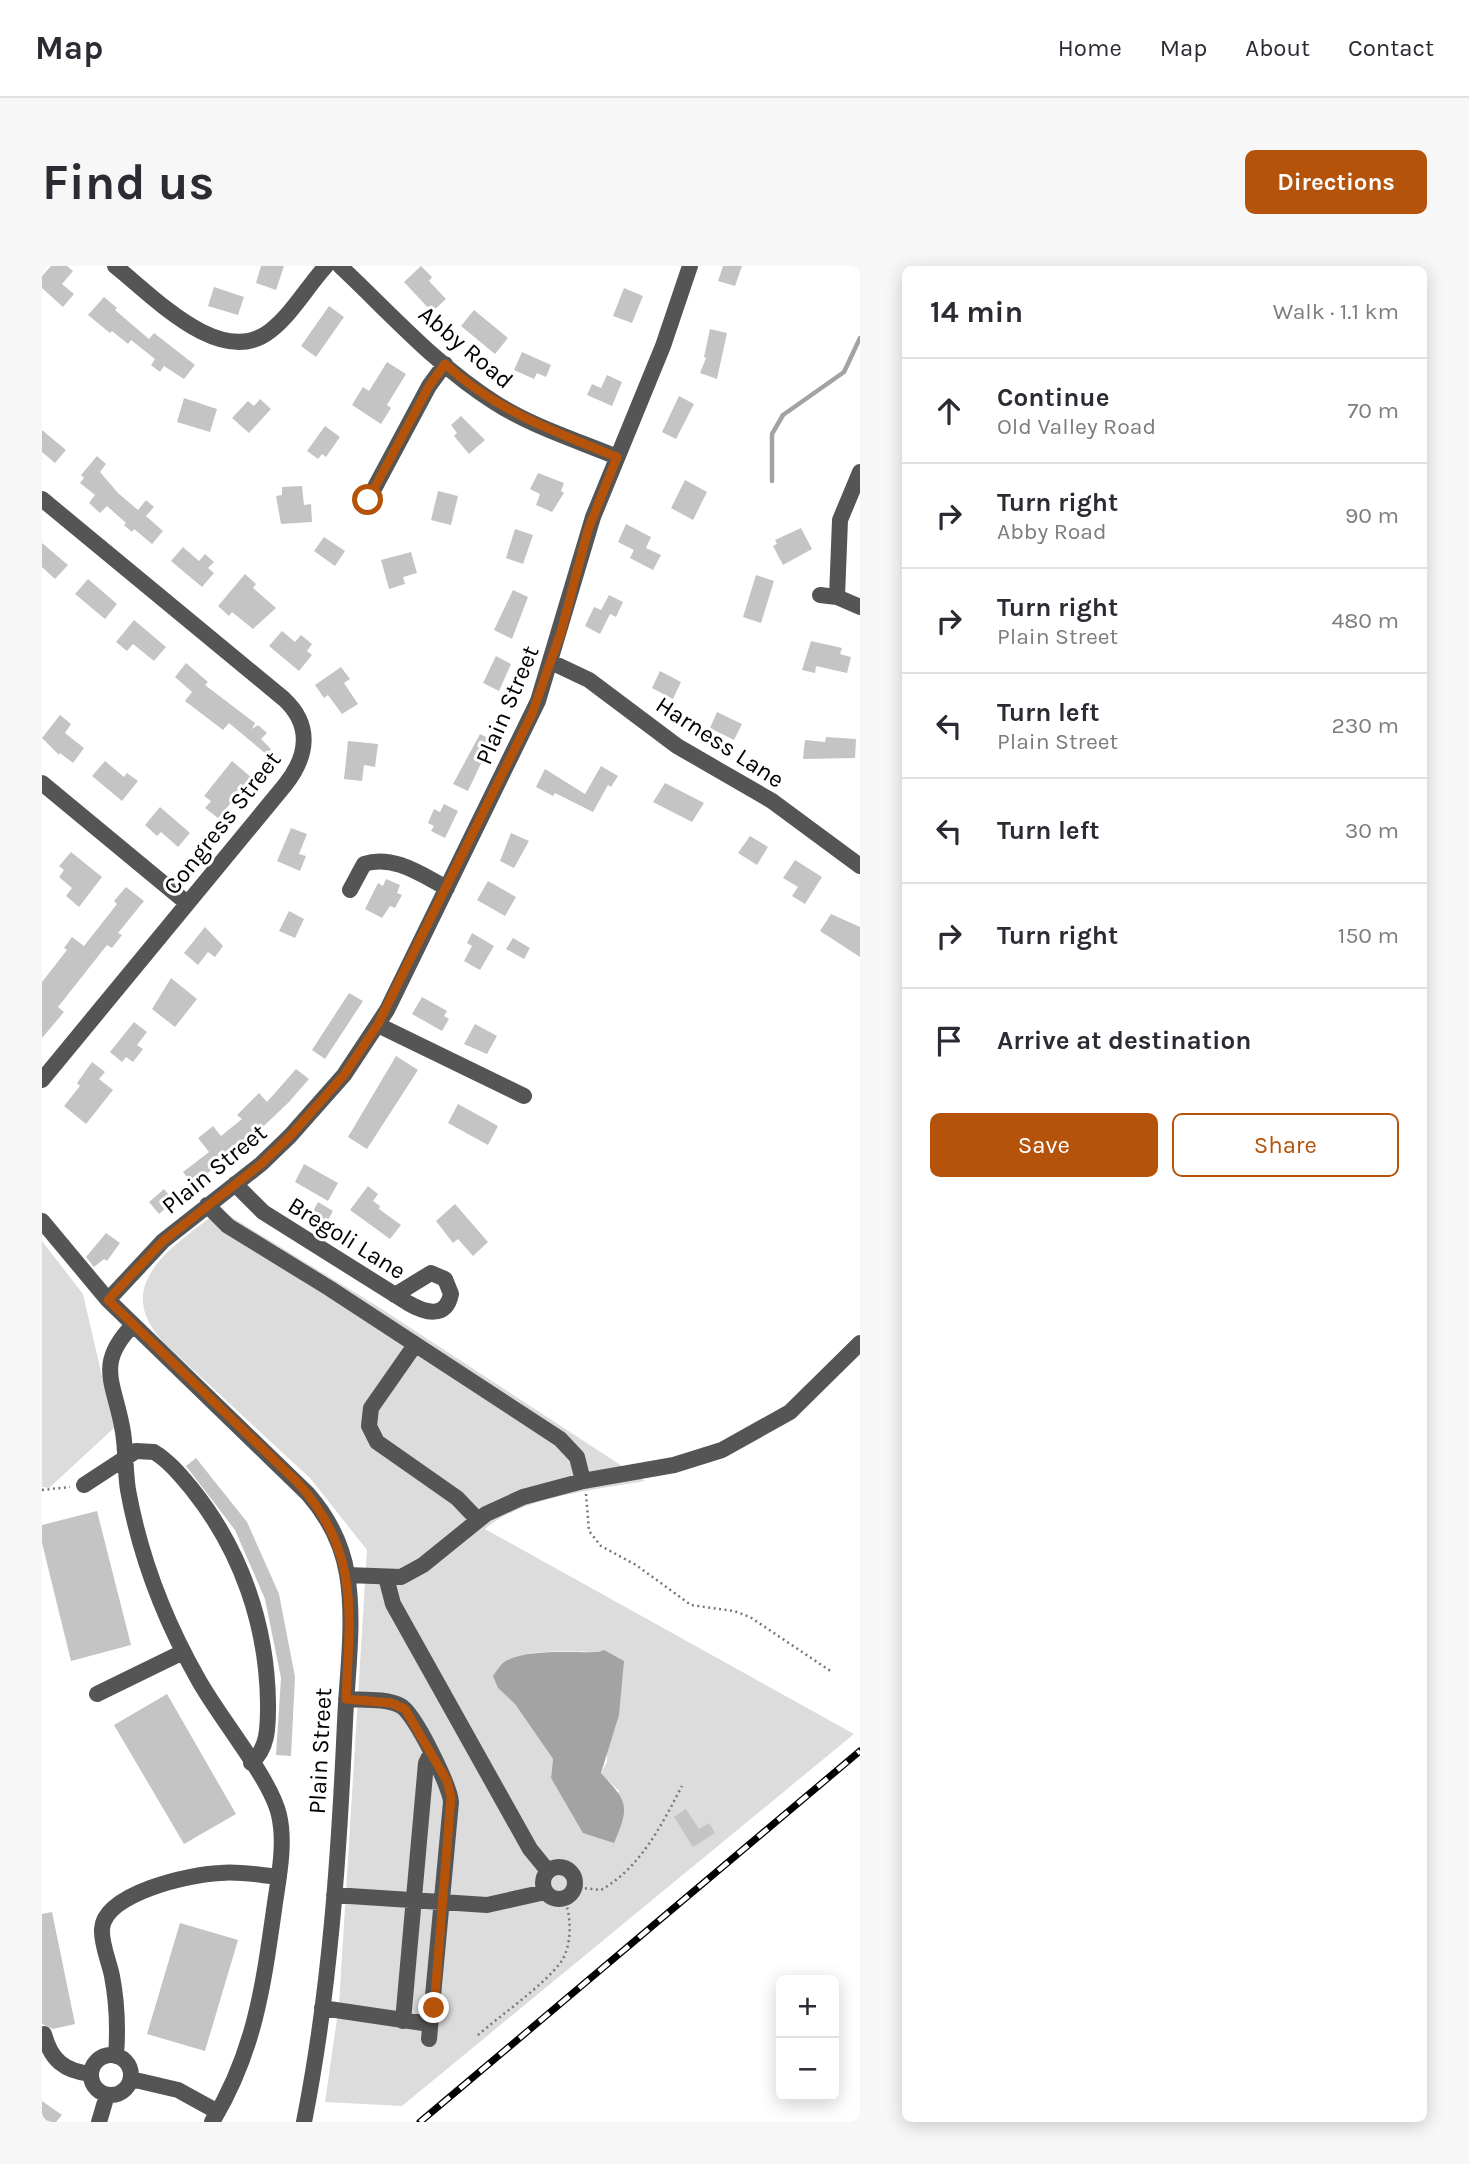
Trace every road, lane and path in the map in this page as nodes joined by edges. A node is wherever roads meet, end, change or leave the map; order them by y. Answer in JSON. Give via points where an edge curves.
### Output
{"nodes":[{"id":1,"x":116,"y":266,"type":"edge"},
{"id":2,"x":326,"y":266,"type":"edge"},
{"id":3,"x":340,"y":266,"type":"edge"},
{"id":4,"x":689,"y":266,"type":"edge"},
{"id":5,"x":445,"y":364,"type":"junction"},
{"id":6,"x":617,"y":457,"type":"junction"},
{"id":7,"x":860,"y":472,"type":"edge"},
{"id":8,"x":42,"y":499,"type":"edge"},
{"id":9,"x":368,"y":500,"type":"dead end"},
{"id":10,"x":820,"y":595,"type":"dead end"},
{"id":11,"x":837,"y":597,"type":"junction"},
{"id":12,"x":860,"y":607,"type":"edge"},
{"id":13,"x":551,"y":662,"type":"junction"},
{"id":14,"x":42,"y":783,"type":"edge"},
{"id":15,"x":860,"y":866,"type":"edge"},
{"id":16,"x":447,"y":888,"type":"junction"},
{"id":17,"x":350,"y":890,"type":"dead end"},
{"id":18,"x":187,"y":903,"type":"junction"},
{"id":19,"x":378,"y":1024,"type":"junction"},
{"id":20,"x":42,"y":1080,"type":"edge"},
{"id":21,"x":524,"y":1096,"type":"dead end"},
{"id":22,"x":235,"y":1184,"type":"junction"},
{"id":23,"x":208,"y":1205,"type":"junction"},
{"id":24,"x":42,"y":1221,"type":"edge"},
{"id":25,"x":395,"y":1295,"type":"junction"},
{"id":26,"x":108,"y":1300,"type":"junction"},
{"id":27,"x":133,"y":1325,"type":"junction"},
{"id":28,"x":860,"y":1343,"type":"edge"},
{"id":29,"x":415,"y":1345,"type":"junction"},
{"id":30,"x":125,"y":1458,"type":"junction"},
{"id":31,"x":583,"y":1481,"type":"junction"},
{"id":32,"x":84,"y":1485,"type":"joint"},
{"id":33,"x":42,"y":1490,"type":"edge"},
{"id":34,"x":478,"y":1520,"type":"junction"},
{"id":35,"x":347,"y":1575,"type":"junction"},
{"id":36,"x":386,"y":1577,"type":"junction"},
{"id":37,"x":183,"y":1652,"type":"junction"},
{"id":38,"x":832,"y":1672,"type":"dead end"},
{"id":39,"x":97,"y":1694,"type":"dead end"},
{"id":40,"x":346,"y":1699,"type":"junction"},
{"id":41,"x":431,"y":1753,"type":"junction"},
{"id":42,"x":251,"y":1763,"type":"junction"},
{"id":43,"x":682,"y":1786,"type":"dead end"},
{"id":44,"x":548,"y":1871,"type":"junction"},
{"id":45,"x":279,"y":1877,"type":"junction"},
{"id":46,"x":545,"y":1892,"type":"junction"},
{"id":47,"x":569,"y":1893,"type":"junction"},
{"id":48,"x":334,"y":1895,"type":"junction"},
{"id":49,"x":416,"y":1901,"type":"junction"},
{"id":50,"x":442,"y":1903,"type":"junction"},
{"id":51,"x":322,"y":2008,"type":"junction"},
{"id":52,"x":403,"y":2021,"type":"junction"},
{"id":53,"x":44,"y":2034,"type":"dead end"},
{"id":54,"x":478,"y":2035,"type":"dead end"},
{"id":55,"x":116,"y":2056,"type":"junction"},
{"id":56,"x":91,"y":2074,"type":"junction"},
{"id":57,"x":131,"y":2079,"type":"junction"},
{"id":58,"x":107,"y":2095,"type":"junction"},
{"id":59,"x":215,"y":2117,"type":"edge"},
{"id":60,"x":99,"y":2122,"type":"edge"},
{"id":61,"x":304,"y":2122,"type":"edge"}],
"edges":[{"from":1,"to":2,"type":"street","via":[[189,325],[231,342],[256,339],[271,331]]},
{"from":3,"to":5,"type":"street","name":"Abby Road"},
{"from":4,"to":6,"type":"street","name":"Plain Street","via":[[668,332]]},
{"from":5,"to":6,"type":"street","name":"Abby Road","via":[[515,415]]},
{"from":5,"to":9,"type":"street"},
{"from":6,"to":13,"type":"street","name":"Plain Street","via":[[588,530]]},
{"from":7,"to":11,"type":"street","via":[[841,520]]},
{"from":8,"to":18,"type":"street","name":"Congress Street","via":[[284,698],[302,722],[304,750],[292,777]]},
{"from":10,"to":11,"type":"street"},
{"from":11,"to":12,"type":"street"},
{"from":13,"to":15,"type":"street","name":"Harness Lane","via":[[582,675],[677,746],[772,801]]},
{"from":13,"to":16,"type":"street","name":"Plain Street","via":[[527,726]]},
{"from":14,"to":18,"type":"street"},
{"from":16,"to":17,"type":"street","via":[[398,864],[374,860],[364,864]]},
{"from":16,"to":19,"type":"street","name":"Plain Street"},
{"from":18,"to":20,"type":"street","name":"Congress Street"},
{"from":19,"to":21,"type":"street"},
{"from":19,"to":22,"type":"street","name":"Plain Street","via":[[327,1095],[271,1155]]},
{"from":22,"to":23,"type":"street","name":"Plain Street"},
{"from":22,"to":25,"type":"street","name":"Bregoli Lane","via":[[256,1207]]},
{"from":23,"to":26,"type":"street","name":"Plain Street","via":[[163,1241]]},
{"from":23,"to":29,"type":"street","via":[[228,1226]]},
{"from":24,"to":26,"type":"street"},
{"from":25,"to":25,"type":"street","name":"Bregoli Lane","via":[[428,1313],[443,1309],[451,1290],[437,1274],[423,1275]]},
{"from":26,"to":27,"type":"street","name":"Plain Street"},
{"from":27,"to":30,"type":"street","via":[[113,1346],[109,1359]]},
{"from":27,"to":35,"type":"street","name":"Plain Street","via":[[317,1504],[338,1542]]},
{"from":28,"to":31,"type":"street","via":[[800,1404],[760,1432],[685,1463]]},
{"from":29,"to":31,"type":"street","via":[[561,1439],[577,1457]]},
{"from":29,"to":34,"type":"street","via":[[372,1408],[370,1431],[383,1447],[462,1502]]},
{"from":30,"to":32,"type":"street"},
{"from":30,"to":37,"type":"street","via":[[128,1493],[147,1563]]},
{"from":30,"to":42,"type":"street","via":[[142,1450],[165,1459],[204,1503],[234,1553],[259,1625],[267,1674],[266,1737]]},
{"from":31,"to":34,"type":"street","via":[[523,1497]]},
{"from":31,"to":38,"type":"path","via":[[589,1531],[601,1546],[691,1605],[750,1617]]},
{"from":32,"to":33,"type":"path"},
{"from":34,"to":36,"type":"street","via":[[415,1570],[401,1577]]},
{"from":35,"to":36,"type":"street"},
{"from":35,"to":40,"type":"street","name":"Plain Street"},
{"from":36,"to":44,"type":"street","via":[[393,1604],[530,1849]]},
{"from":37,"to":39,"type":"street"},
{"from":37,"to":42,"type":"street"},
{"from":40,"to":41,"type":"street","via":[[400,1706]]},
{"from":40,"to":48,"type":"street","name":"Plain Street"},
{"from":41,"to":49,"type":"street","via":[[426,1763]]},
{"from":41,"to":50,"type":"street","via":[[451,1797]]},
{"from":42,"to":45,"type":"street","via":[[279,1815]]},
{"from":43,"to":47,"type":"path","via":[[635,1862],[601,1890]]},
{"from":44,"to":46,"type":"street","via":[[543,1879]]},
{"from":44,"to":47,"type":"street","via":[[565,1868],[572,1875]]},
{"from":45,"to":55,"type":"street","via":[[231,1872],[201,1875],[112,1907],[102,1931],[114,1986]]},
{"from":45,"to":59,"type":"street","via":[[257,2020]]},
{"from":46,"to":47,"type":"street","via":[[551,1898]]},
{"from":46,"to":50,"type":"street","via":[[496,1904]]},
{"from":47,"to":54,"type":"path","via":[[568,1942],[562,1960]]},
{"from":48,"to":49,"type":"street"},
{"from":48,"to":51,"type":"street","name":"Plain Street"},
{"from":49,"to":50,"type":"street"},
{"from":49,"to":52,"type":"street"},
{"from":50,"to":52,"type":"street","via":[[429,2032]]},
{"from":51,"to":52,"type":"street"},
{"from":51,"to":61,"type":"street","name":"Plain Street"},
{"from":53,"to":56,"type":"street","via":[[60,2065]]},
{"from":55,"to":56,"type":"street","via":[[101,2058]]},
{"from":55,"to":57,"type":"street","via":[[128,2064]]},
{"from":56,"to":58,"type":"street","via":[[94,2085]]},
{"from":57,"to":58,"type":"street","via":[[122,2092]]},
{"from":57,"to":59,"type":"street","via":[[178,2090]]},
{"from":58,"to":60,"type":"street"}]}
